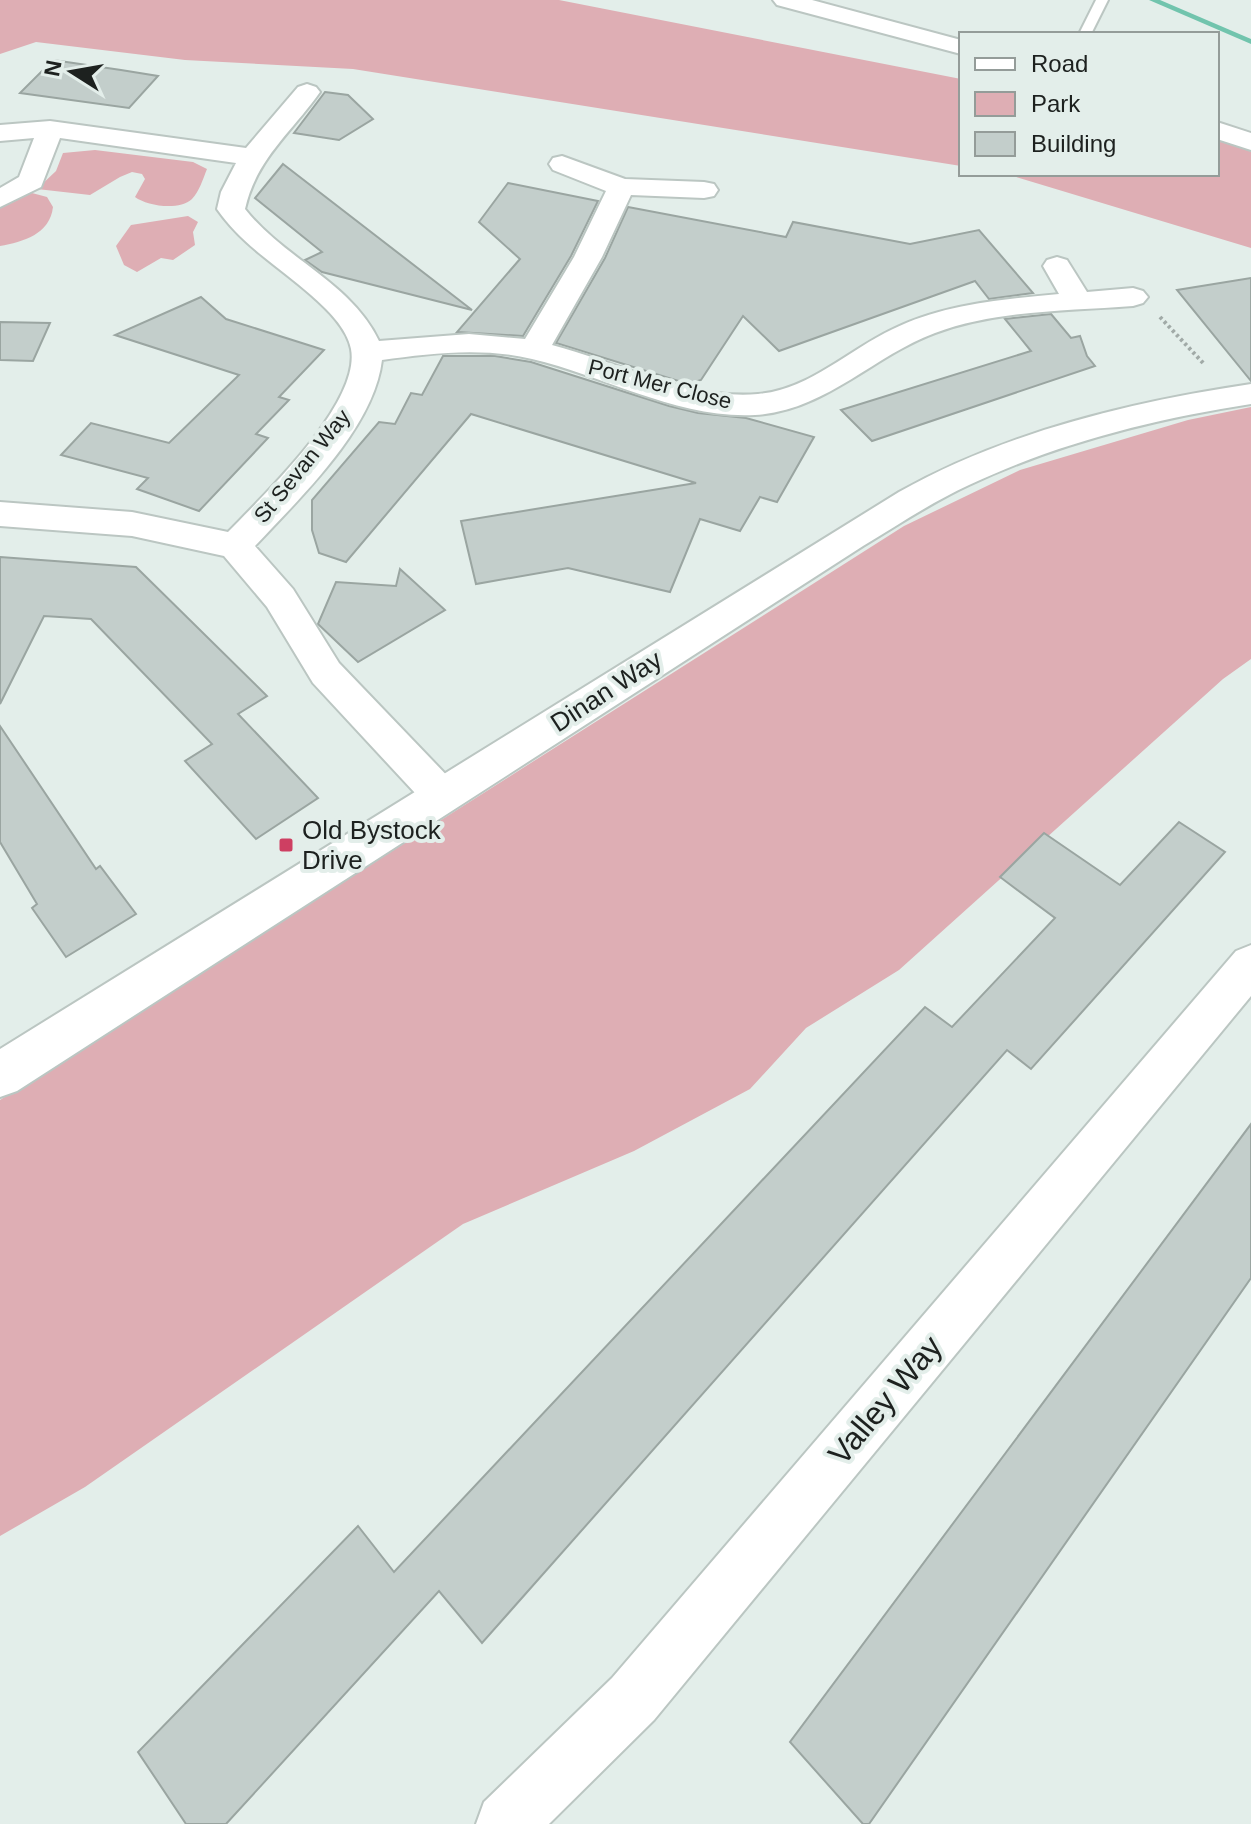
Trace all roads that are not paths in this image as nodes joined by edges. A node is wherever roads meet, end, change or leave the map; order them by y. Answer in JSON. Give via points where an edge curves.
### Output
{"nodes":[{"id":1,"x":785,"y":0,"type":"edge"},
{"id":2,"x":1102,"y":0,"type":"edge"},
{"id":3,"x":1086,"y":32,"type":"edge"},
{"id":4,"x":959,"y":46,"type":"edge"},
{"id":5,"x":307,"y":92,"type":"dead end"},
{"id":6,"x":50,"y":129,"type":"junction"},
{"id":7,"x":1219,"y":131,"type":"edge"},
{"id":8,"x":0,"y":133,"type":"edge"},
{"id":9,"x":1251,"y":142,"type":"edge"},
{"id":10,"x":253,"y":157,"type":"junction"},
{"id":11,"x":562,"y":164,"type":"dead end"},
{"id":12,"x":621,"y":187,"type":"junction"},
{"id":13,"x":704,"y":190,"type":"dead end"},
{"id":14,"x":0,"y":199,"type":"edge"},
{"id":15,"x":1057,"y":266,"type":"dead end"},
{"id":16,"x":1127,"y":298,"type":"road end"},
{"id":17,"x":1078,"y":302,"type":"junction"},
{"id":18,"x":534,"y":350,"type":"junction"},
{"id":19,"x":367,"y":352,"type":"junction"},
{"id":20,"x":1251,"y":394,"type":"edge"},
{"id":21,"x":0,"y":514,"type":"edge"},
{"id":22,"x":235,"y":546,"type":"junction"},
{"id":23,"x":442,"y":796,"type":"junction"},
{"id":24,"x":1251,"y":964,"type":"edge"},
{"id":25,"x":0,"y":1075,"type":"edge"},
{"id":26,"x":506,"y":1824,"type":"edge"}],
"edges":[{"from":1,"to":4,"type":"street"},
{"from":2,"to":3,"type":"lane"},
{"from":5,"to":10,"type":"street"},
{"from":6,"to":8,"type":"street"},
{"from":6,"to":10,"type":"street"},
{"from":6,"to":14,"type":"street","via":[[31,181]]},
{"from":7,"to":9,"type":"street"},
{"from":10,"to":19,"type":"street","via":[[234,186],[231,209],[253,237],[329,296],[353,323]]},
{"from":11,"to":12,"type":"street"},
{"from":12,"to":13,"type":"street"},
{"from":12,"to":18,"type":"street"},
{"from":15,"to":17,"type":"street"},
{"from":16,"to":17,"type":"street","name":"Port Mer Close"},
{"from":17,"to":18,"type":"street","name":"Port Mer Close","via":[[1017,305],[930,325],[775,404],[720,402]]},
{"from":18,"to":19,"type":"street","name":"Port Mer Close","via":[[468,342]]},
{"from":19,"to":22,"type":"street","name":"St Sevan Way","via":[[364,380],[348,414]]},
{"from":20,"to":23,"type":"street","name":"Dinan Way","via":[[1076,431],[971,470],[850,537]]},
{"from":21,"to":22,"type":"street","via":[[132,524]]},
{"from":22,"to":23,"type":"street","via":[[280,598],[326,673]]},
{"from":23,"to":25,"type":"street","name":"Dinan Way"},
{"from":24,"to":26,"type":"street","name":"Valley Way","via":[[633,1699]]}]}
